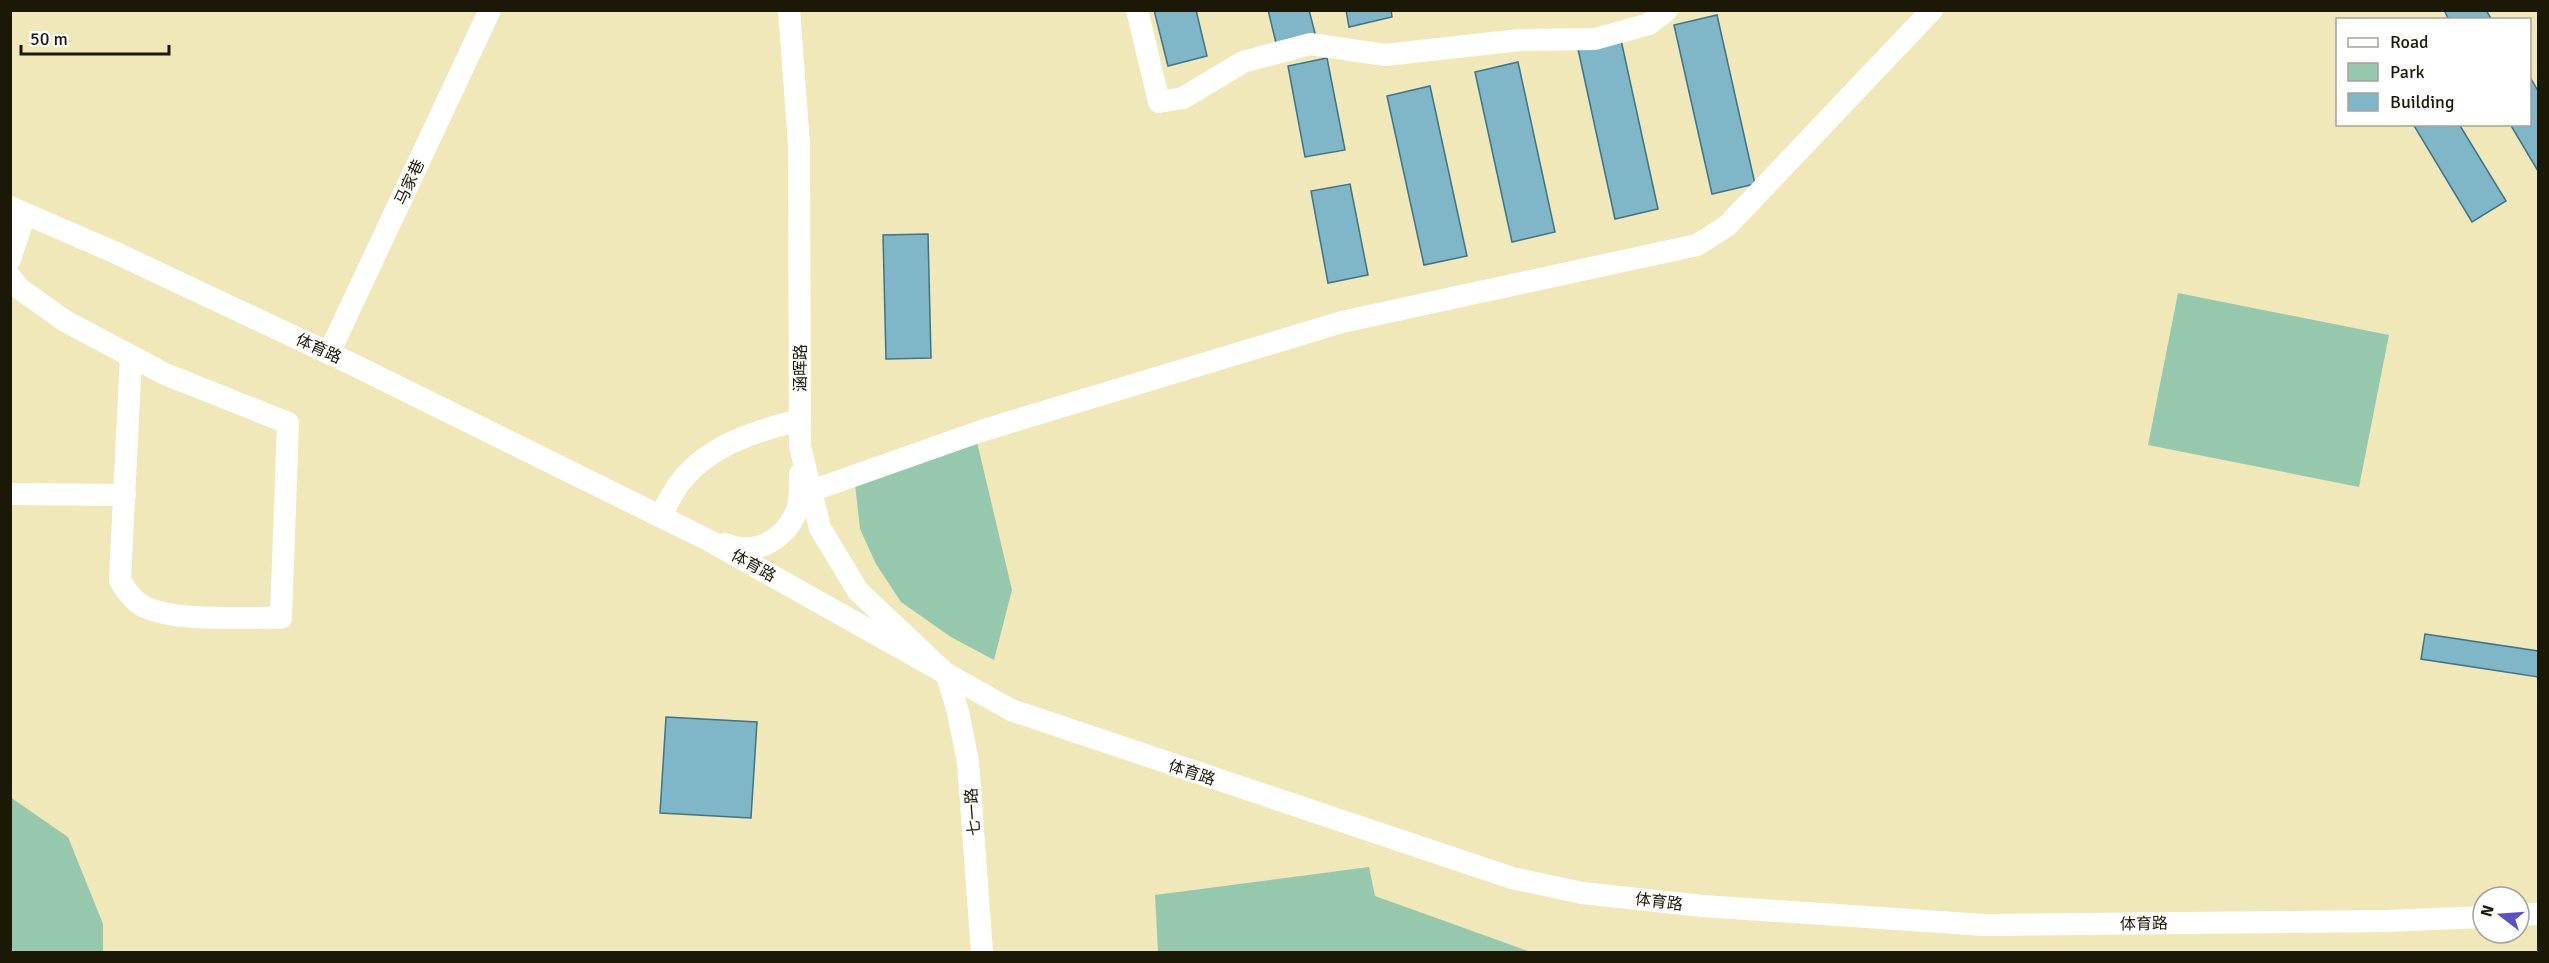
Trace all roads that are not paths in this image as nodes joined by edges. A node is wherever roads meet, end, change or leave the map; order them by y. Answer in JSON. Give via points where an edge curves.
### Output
{"nodes":[{"id":1,"x":490,"y":10,"type":"edge"},
{"id":2,"x":789,"y":10,"type":"edge"},
{"id":3,"x":1137,"y":10,"type":"edge"},
{"id":4,"x":1667,"y":10,"type":"edge"},
{"id":5,"x":1932,"y":10,"type":"edge"},
{"id":6,"x":18,"y":211,"type":"edge"},
{"id":7,"x":10,"y":259,"type":"edge"},
{"id":8,"x":10,"y":276,"type":"edge"},
{"id":9,"x":329,"y":353,"type":"junction"},
{"id":10,"x":131,"y":356,"type":"junction"},
{"id":11,"x":800,"y":420,"type":"junction"},
{"id":12,"x":801,"y":446,"type":"junction"},
{"id":13,"x":811,"y":491,"type":"junction"},
{"id":14,"x":10,"y":494,"type":"edge"},
{"id":15,"x":124,"y":495,"type":"junction"},
{"id":16,"x":660,"y":516,"type":"junction"},
{"id":17,"x":710,"y":541,"type":"junction"},
{"id":18,"x":947,"y":675,"type":"junction"},
{"id":19,"x":2471,"y":917,"type":"edge"},
{"id":20,"x":982,"y":952,"type":"edge"}],
"edges":[{"from":1,"to":9,"type":"street","name":"马家巷"},
{"from":2,"to":11,"type":"street","name":"涵晖路","via":[[799,144]]},
{"from":3,"to":4,"type":"street","via":[[1159,102],[1183,98],[1243,62],[1310,44],[1384,55],[1520,40],[1595,39],[1649,24]]},
{"from":5,"to":13,"type":"street","via":[[1727,226],[1697,245],[1342,322],[984,430]]},
{"from":6,"to":7,"type":"street"},
{"from":6,"to":9,"type":"street","name":"体育路"},
{"from":8,"to":10,"type":"street","via":[[20,289],[65,321]]},
{"from":9,"to":16,"type":"street","name":"体育路"},
{"from":10,"to":15,"type":"street"},
{"from":10,"to":15,"type":"street","via":[[165,374],[288,423],[281,618],[165,615],[143,606],[127,593],[120,580]]},
{"from":11,"to":12,"type":"street","name":"涵晖路"},
{"from":11,"to":16,"type":"street","via":[[769,427],[714,451],[682,480]]},
{"from":12,"to":13,"type":"street","name":"涵晖路"},
{"from":12,"to":17,"type":"street","via":[[799,501],[794,520],[785,533],[744,549]]},
{"from":13,"to":18,"type":"street","name":"涵晖路","via":[[820,528],[858,591]]},
{"from":14,"to":15,"type":"street"},
{"from":16,"to":17,"type":"street","name":"体育路"},
{"from":17,"to":18,"type":"street","name":"体育路"},
{"from":18,"to":19,"type":"street","name":"体育路","via":[[1011,710],[1083,736],[1512,878],[1582,893],[1703,906],[1984,925]]},
{"from":18,"to":20,"type":"street","name":"七一路","via":[[968,762]]}]}
